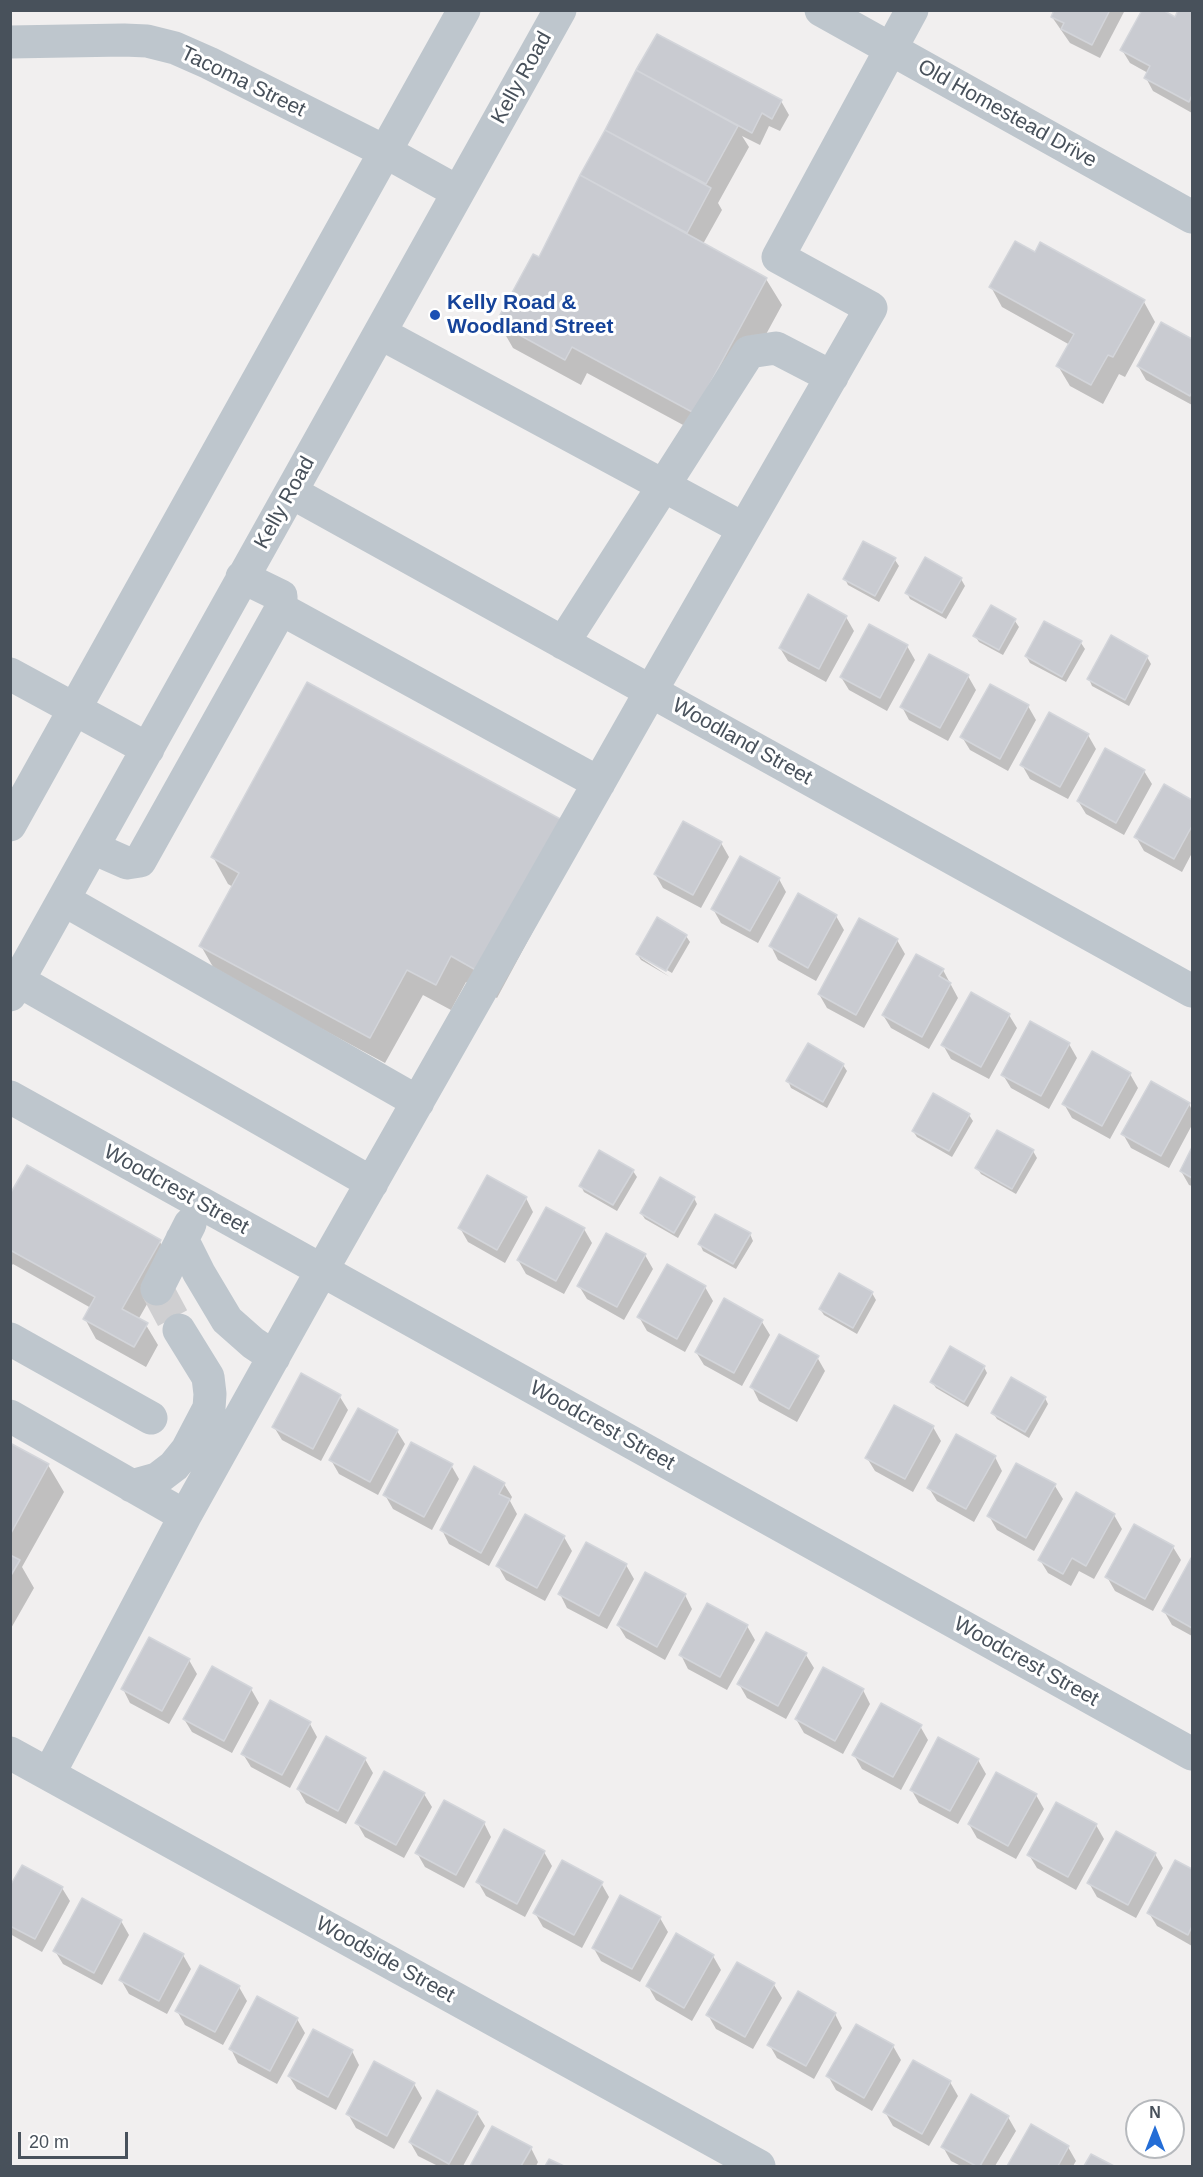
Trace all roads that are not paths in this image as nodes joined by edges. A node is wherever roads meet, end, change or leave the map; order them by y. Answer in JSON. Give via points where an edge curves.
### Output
{"nodes":[{"id":1,"x":464,"y":10,"type":"edge"},
{"id":2,"x":560,"y":10,"type":"edge"},
{"id":3,"x":821,"y":10,"type":"edge"},
{"id":4,"x":912,"y":10,"type":"edge"},
{"id":5,"x":10,"y":42,"type":"edge"},
{"id":6,"x":890,"y":49,"type":"junction"},
{"id":7,"x":386,"y":152,"type":"junction"},
{"id":8,"x":458,"y":192,"type":"junction"},
{"id":9,"x":1192,"y":217,"type":"edge"},
{"id":10,"x":380,"y":333,"type":"junction"},
{"id":11,"x":832,"y":377,"type":"junction"},
{"id":12,"x":663,"y":486,"type":"junction"},
{"id":13,"x":291,"y":492,"type":"junction"},
{"id":14,"x":744,"y":529,"type":"junction"},
{"id":15,"x":242,"y":577,"type":"junction"},
{"id":16,"x":281,"y":609,"type":"junction"},
{"id":17,"x":563,"y":643,"type":"junction"},
{"id":18,"x":10,"y":674,"type":"edge"},
{"id":19,"x":651,"y":692,"type":"junction"},
{"id":20,"x":75,"y":709,"type":"junction"},
{"id":21,"x":148,"y":749,"type":"junction"},
{"id":22,"x":599,"y":783,"type":"junction"},
{"id":23,"x":10,"y":825,"type":"edge"},
{"id":24,"x":93,"y":848,"type":"junction"},
{"id":25,"x":64,"y":900,"type":"junction"},
{"id":26,"x":15,"y":988,"type":"edge"},
{"id":27,"x":1192,"y":991,"type":"edge"},
{"id":28,"x":10,"y":1098,"type":"edge"},
{"id":29,"x":418,"y":1102,"type":"junction"},
{"id":30,"x":372,"y":1183,"type":"junction"},
{"id":31,"x":201,"y":1204,"type":"junction"},
{"id":32,"x":182,"y":1239,"type":"junction"},
{"id":33,"x":322,"y":1270,"type":"junction"},
{"id":34,"x":157,"y":1289,"type":"dead end"},
{"id":35,"x":179,"y":1330,"type":"tunnel mouth"},
{"id":36,"x":10,"y":1339,"type":"edge"},
{"id":37,"x":274,"y":1357,"type":"junction"},
{"id":38,"x":10,"y":1416,"type":"edge"},
{"id":39,"x":151,"y":1418,"type":"dead end"},
{"id":40,"x":132,"y":1486,"type":"junction"},
{"id":41,"x":185,"y":1516,"type":"junction"},
{"id":42,"x":1192,"y":1754,"type":"edge"},
{"id":43,"x":23,"y":1766,"type":"edge"},
{"id":44,"x":759,"y":2166,"type":"edge"}],
"edges":[{"from":1,"to":7,"type":"street"},
{"from":2,"to":8,"type":"street","name":"Kelly Road"},
{"from":3,"to":6,"type":"street","name":"Old Homestead Drive"},
{"from":4,"to":6,"type":"street"},
{"from":5,"to":7,"type":"street","name":"Tacoma Street","via":[[124,40],[175,48]]},
{"from":6,"to":9,"type":"street","name":"Old Homestead Drive"},
{"from":6,"to":11,"type":"street","via":[[778,257],[871,308]]},
{"from":7,"to":8,"type":"street","name":"Tacoma Street"},
{"from":7,"to":20,"type":"street"},
{"from":8,"to":10,"type":"street","name":"Kelly Road"},
{"from":10,"to":12,"type":"street"},
{"from":10,"to":13,"type":"street","name":"Kelly Road"},
{"from":11,"to":12,"type":"street","via":[[776,348],[749,352]]},
{"from":11,"to":14,"type":"street"},
{"from":12,"to":14,"type":"street"},
{"from":12,"to":17,"type":"street"},
{"from":13,"to":15,"type":"street","name":"Kelly Road"},
{"from":13,"to":17,"type":"street","name":"Woodland Street"},
{"from":14,"to":19,"type":"street"},
{"from":15,"to":16,"type":"street","via":[[281,596]]},
{"from":15,"to":21,"type":"street","name":"Kelly Road"},
{"from":16,"to":22,"type":"street"},
{"from":16,"to":24,"type":"street","via":[[140,861],[127,863]]},
{"from":17,"to":19,"type":"street","name":"Woodland Street"},
{"from":18,"to":20,"type":"street"},
{"from":19,"to":22,"type":"street"},
{"from":19,"to":27,"type":"street","name":"Woodland Street"},
{"from":20,"to":21,"type":"street"},
{"from":20,"to":23,"type":"street"},
{"from":21,"to":24,"type":"street","name":"Kelly Road"},
{"from":22,"to":29,"type":"street"},
{"from":24,"to":25,"type":"street","name":"Kelly Road"},
{"from":25,"to":26,"type":"street","name":"Kelly Road"},
{"from":25,"to":29,"type":"street"},
{"from":26,"to":30,"type":"street"},
{"from":28,"to":31,"type":"street","name":"Woodcrest Street"},
{"from":29,"to":30,"type":"street"},
{"from":30,"to":33,"type":"street"},
{"from":31,"to":32,"type":"street"},
{"from":31,"to":33,"type":"street","name":"Woodcrest Street"},
{"from":32,"to":34,"type":"street"},
{"from":32,"to":37,"type":"street","via":[[228,1320]]},
{"from":33,"to":37,"type":"street"},
{"from":33,"to":42,"type":"street","name":"Woodcrest Street"},
{"from":35,"to":40,"type":"street","via":[[208,1377],[208,1408],[187,1450],[174,1466],[157,1479]]},
{"from":36,"to":39,"type":"street"},
{"from":37,"to":41,"type":"street"},
{"from":38,"to":40,"type":"street"},
{"from":40,"to":41,"type":"street"},
{"from":41,"to":43,"type":"street"},
{"from":43,"to":44,"type":"street","name":"Woodside Street"}]}
